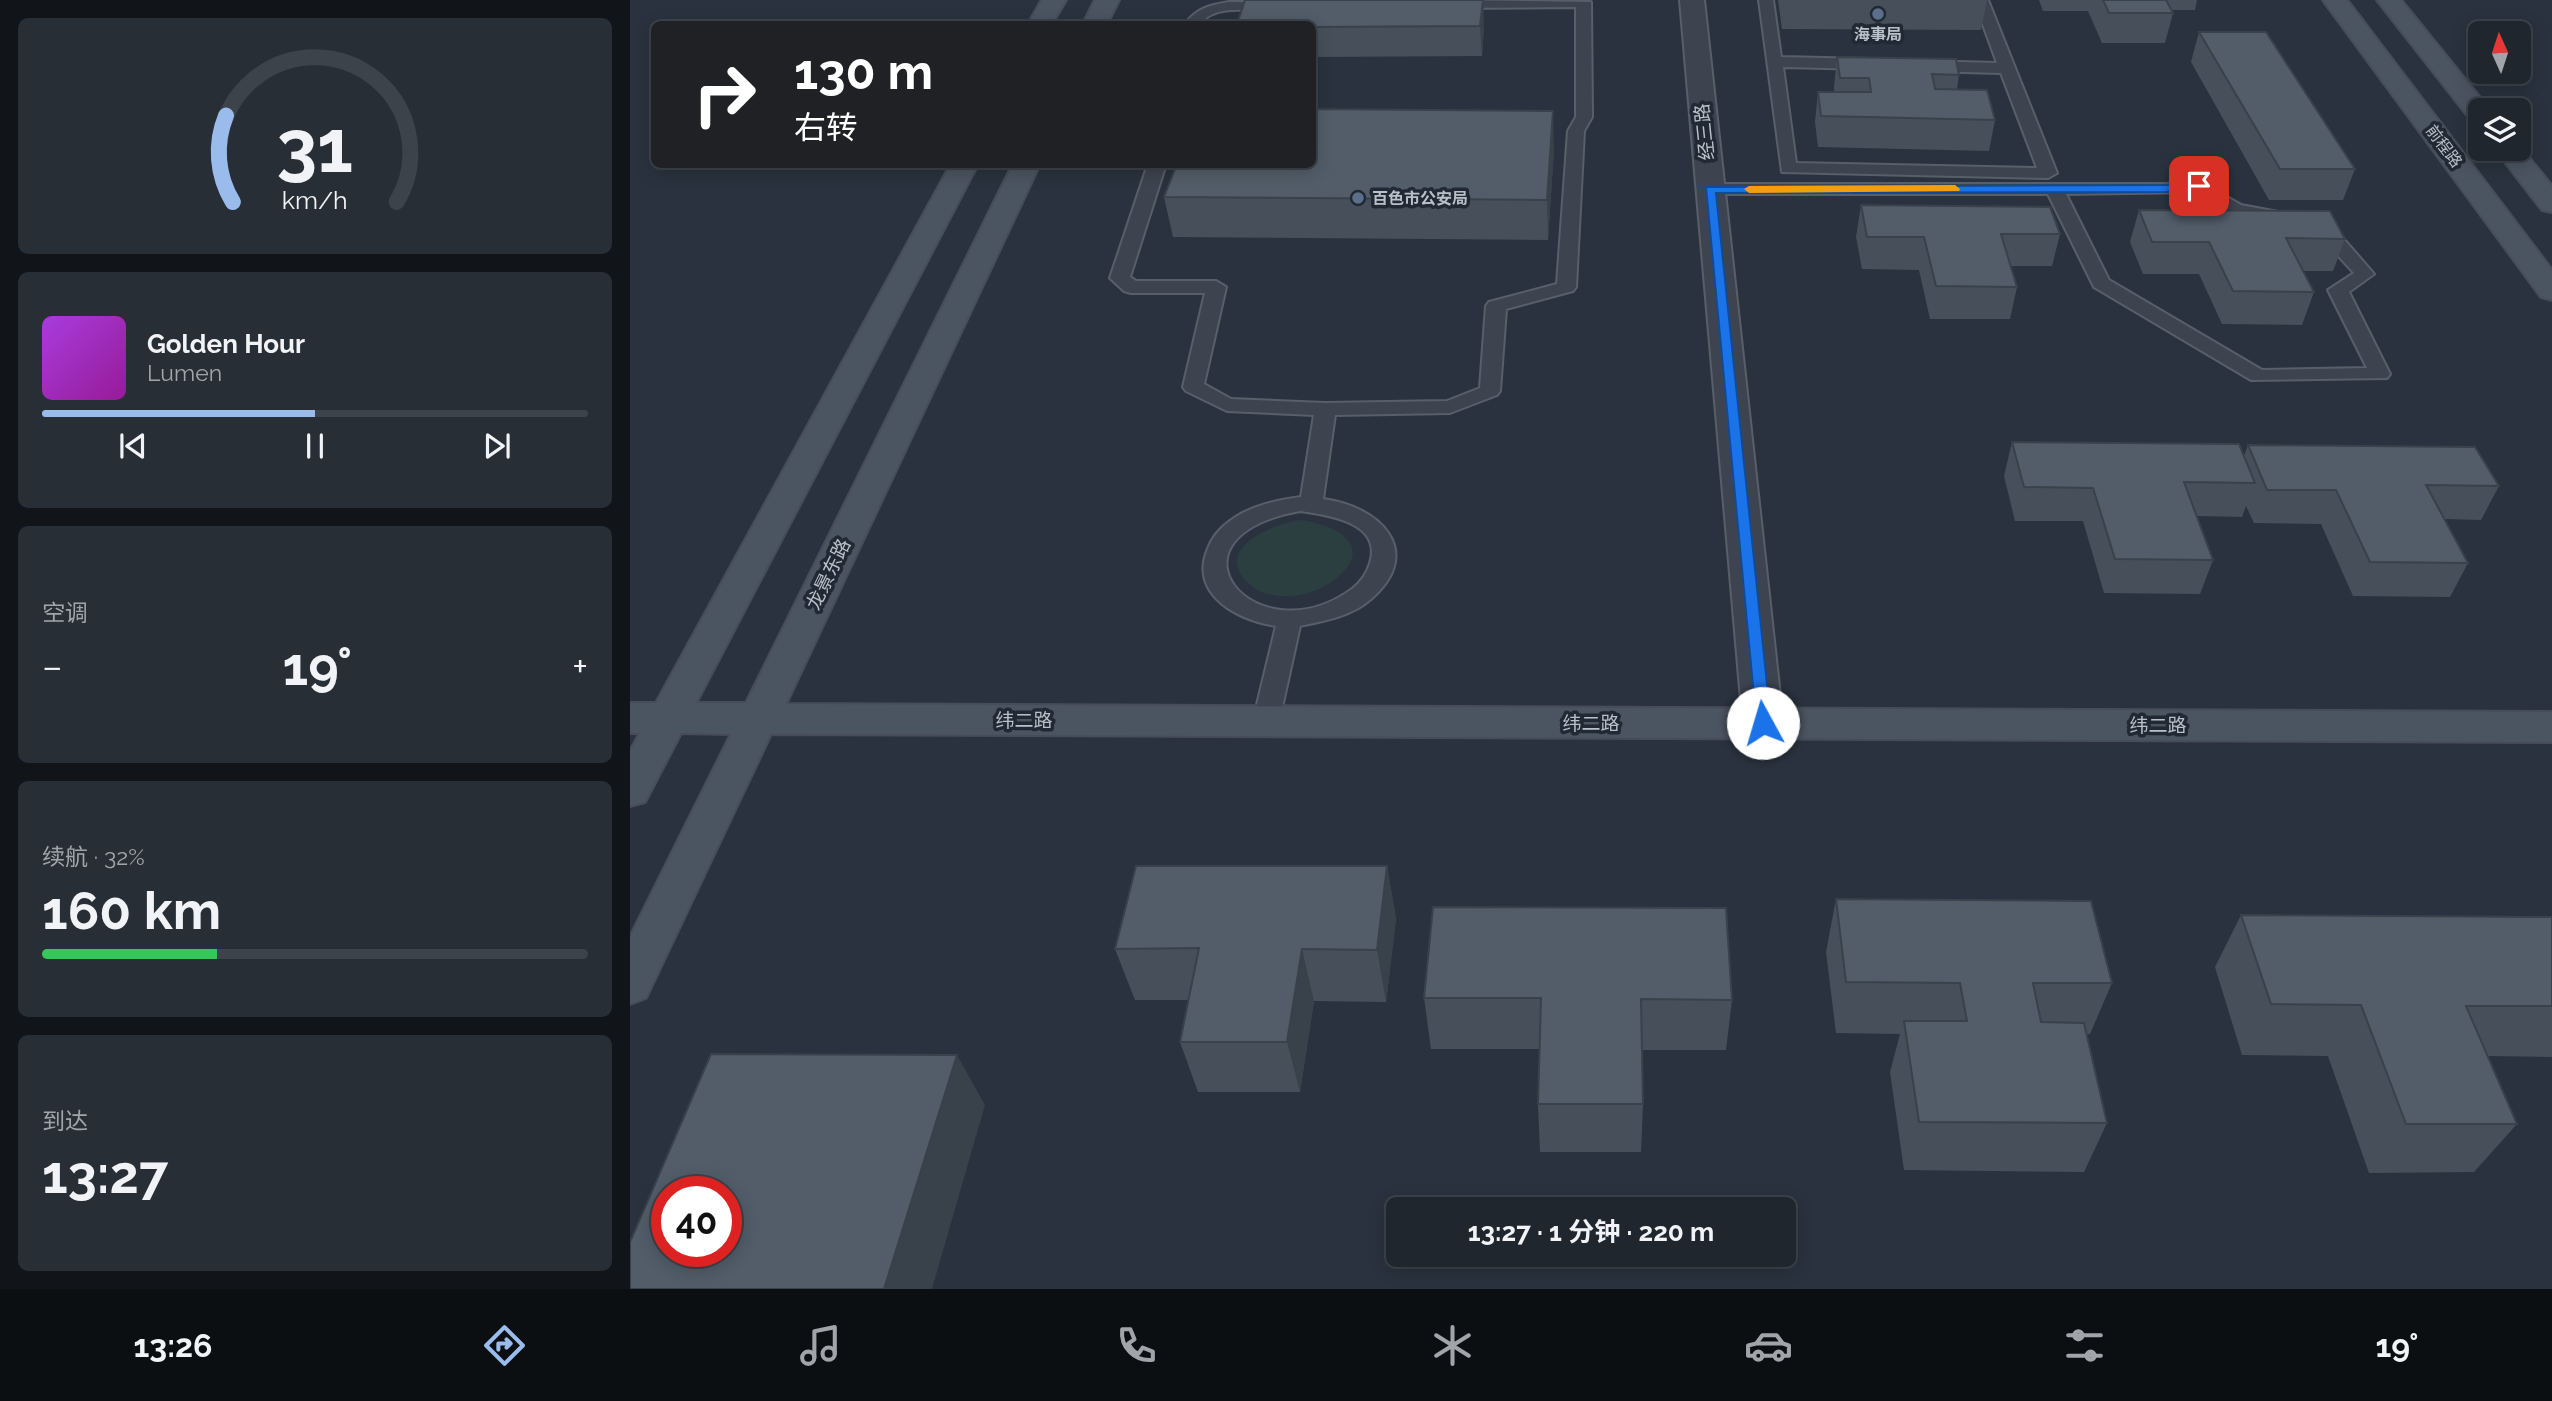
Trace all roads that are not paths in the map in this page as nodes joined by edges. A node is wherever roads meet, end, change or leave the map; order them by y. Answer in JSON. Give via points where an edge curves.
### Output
{"nodes":[{"id":1,"x":1054,"y":0,"type":"edge"},
{"id":2,"x":1107,"y":0,"type":"edge"},
{"id":3,"x":1692,"y":0,"type":"edge"},
{"id":4,"x":1766,"y":0,"type":"edge"},
{"id":5,"x":1981,"y":0,"type":"edge"},
{"id":6,"x":2335,"y":0,"type":"edge"},
{"id":7,"x":2389,"y":0,"type":"edge"},
{"id":8,"x":1432,"y":4,"type":"edge"},
{"id":9,"x":1293,"y":7,"type":"edge"},
{"id":10,"x":1042,"y":21,"type":"edge"},
{"id":11,"x":1096,"y":21,"type":"edge"},
{"id":12,"x":1194,"y":21,"type":"edge"},
{"id":13,"x":1774,"y":62,"type":"junction"},
{"id":14,"x":1884,"y":65,"type":"edge"},
{"id":15,"x":1911,"y":65,"type":"edge"},
{"id":16,"x":2007,"y":68,"type":"junction"},
{"id":17,"x":2468,"y":99,"type":"edge"},
{"id":18,"x":2518,"y":161,"type":"edge"},
{"id":19,"x":963,"y":168,"type":"edge"},
{"id":20,"x":1025,"y":168,"type":"edge"},
{"id":21,"x":1156,"y":168,"type":"edge"},
{"id":22,"x":1710,"y":189,"type":"junction"},
{"id":23,"x":2054,"y":189,"type":"junction"},
{"id":24,"x":2552,"y":204,"type":"edge"},
{"id":25,"x":2552,"y":292,"type":"edge"},
{"id":26,"x":1325,"y":409,"type":"junction"},
{"id":27,"x":1311,"y":504,"type":"junction"},
{"id":28,"x":1290,"y":618,"type":"junction"},
{"id":29,"x":649,"y":718,"type":"edge"},
{"id":30,"x":758,"y":719,"type":"junction"},
{"id":31,"x":1266,"y":721,"type":"junction"},
{"id":32,"x":1763,"y":723,"type":"junction"},
{"id":33,"x":2552,"y":727,"type":"edge"},
{"id":34,"x":630,"y":790,"type":"edge"},
{"id":35,"x":630,"y":984,"type":"edge"}],
"edges":[{"from":1,"to":10,"type":"main road"},
{"from":2,"to":11,"type":"main road"},
{"from":3,"to":22,"type":"street","name":"经三路"},
{"from":4,"to":13,"type":"lane"},
{"from":5,"to":16,"type":"lane"},
{"from":6,"to":25,"type":"main road","name":"前程路"},
{"from":7,"to":17,"type":"main road"},
{"from":8,"to":26,"type":"lane","via":[[1584,2],[1584,117],[1569,131],[1566,287],[1496,306],[1490,391],[1450,407]]},
{"from":9,"to":12,"type":"lane","via":[[1209,8]]},
{"from":13,"to":14,"type":"lane"},
{"from":13,"to":16,"type":"lane","via":[[1788,168],[2048,173]]},
{"from":15,"to":16,"type":"lane"},
{"from":18,"to":24,"type":"main road"},
{"from":19,"to":29,"type":"main road"},
{"from":20,"to":30,"type":"main road","name":"龙景东路"},
{"from":21,"to":26,"type":"lane","via":[[1120,278],[1131,287],[1216,287],[1193,387],[1227,405]]},
{"from":22,"to":23,"type":"lane"},
{"from":22,"to":32,"type":"street","name":"经三路"},
{"from":23,"to":23,"type":"lane","via":[[2101,283],[2259,376],[2379,374],[2338,290],[2365,274],[2322,225],[2236,210],[2199,186]]},
{"from":26,"to":27,"type":"lane"},
{"from":27,"to":28,"type":"lane","via":[[1346,509],[1364,518],[1378,530],[1384,562],[1362,595],[1316,615]]},
{"from":27,"to":28,"type":"lane","via":[[1278,507],[1240,524],[1217,551],[1214,566],[1216,581],[1226,596],[1243,608]]},
{"from":28,"to":31,"type":"lane"},
{"from":29,"to":30,"type":"main road","name":"纬二路"},
{"from":29,"to":34,"type":"main road"},
{"from":30,"to":31,"type":"main road","name":"纬二路"},
{"from":30,"to":35,"type":"main road","name":"龙景东路"},
{"from":31,"to":32,"type":"main road","name":"纬二路"},
{"from":32,"to":33,"type":"main road","name":"纬二路"}]}
